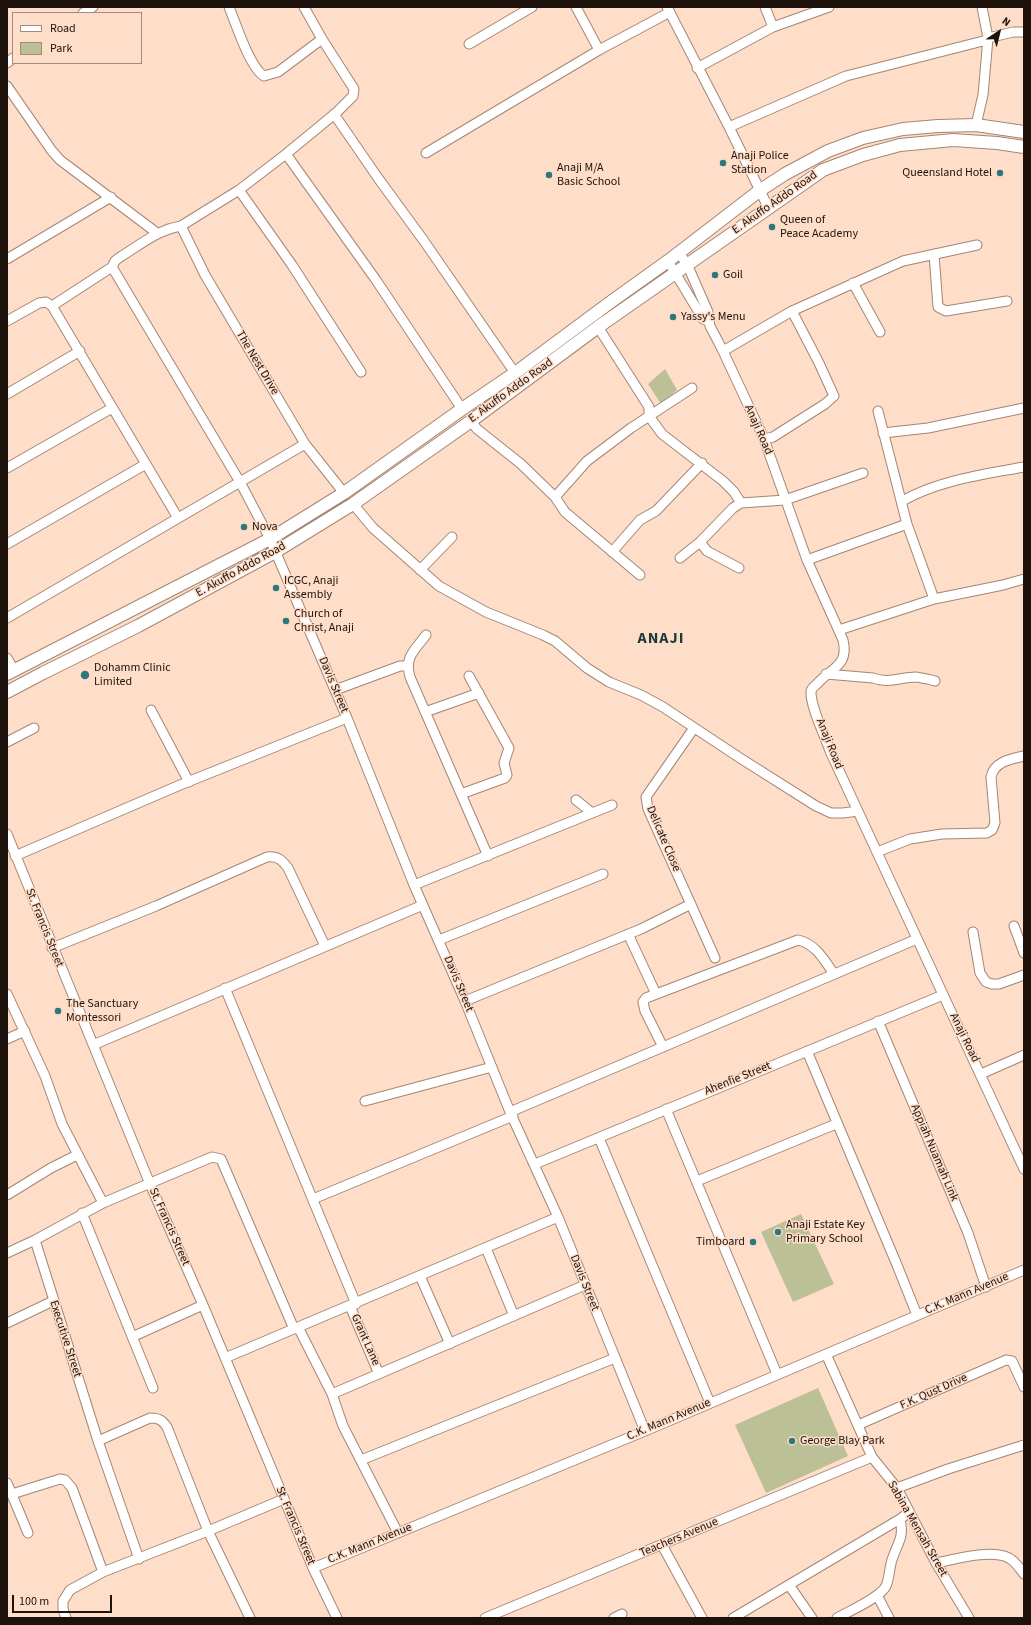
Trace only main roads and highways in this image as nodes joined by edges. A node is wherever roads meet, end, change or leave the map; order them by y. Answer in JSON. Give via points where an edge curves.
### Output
{"nodes":[{"id":1,"x":1024,"y":132,"type":"edge"},
{"id":2,"x":1024,"y":147,"type":"edge"},
{"id":3,"x":11,"y":672,"type":"edge"},
{"id":4,"x":7,"y":692,"type":"edge"}],
"edges":[{"from":1,"to":3,"type":"main road","name":"E. Akuffo Addo Road","via":[[976,125],[903,129],[863,138],[828,151],[759,191],[515,373],[344,492],[270,539]]},
{"from":2,"to":4,"type":"main road","name":"E. Akuffo Addo Road","via":[[953,140],[900,145],[823,170],[598,327],[354,504],[276,552]]}]}
